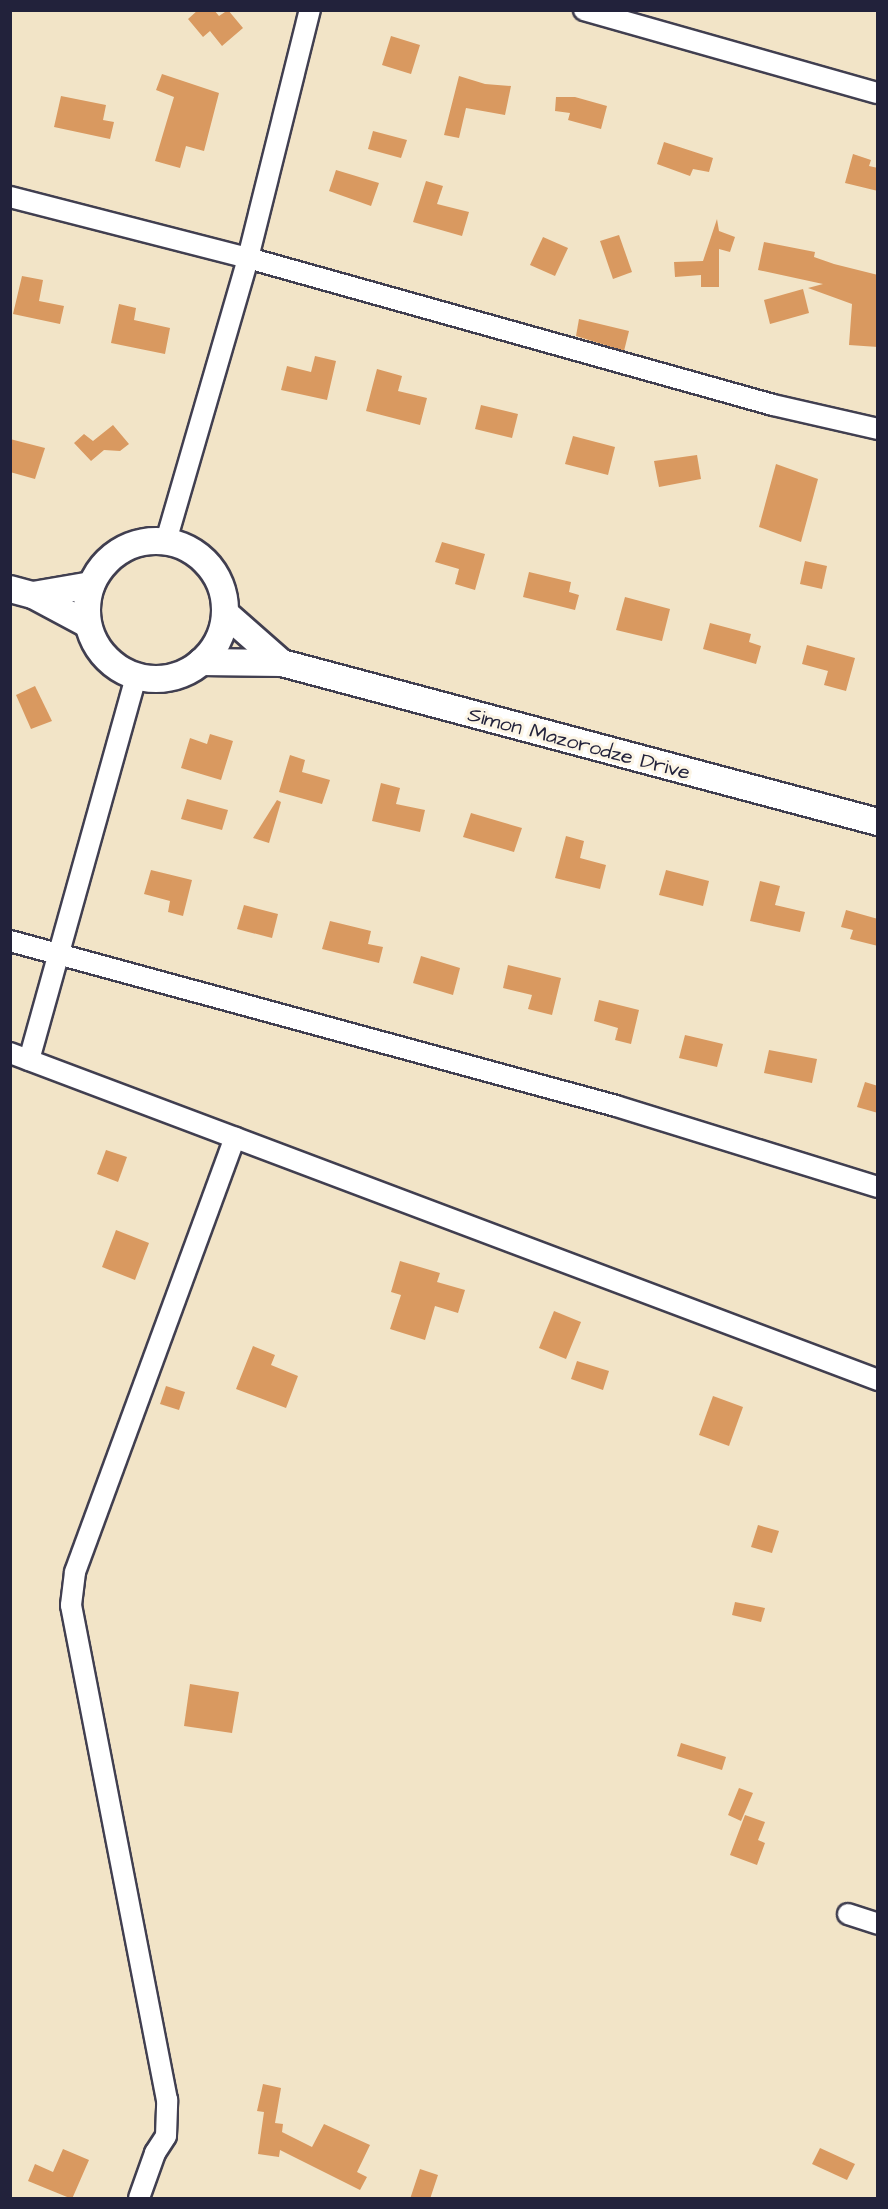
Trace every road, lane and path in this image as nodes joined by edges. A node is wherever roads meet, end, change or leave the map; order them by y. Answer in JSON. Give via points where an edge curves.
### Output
{"nodes":[{"id":1,"x":310,"y":10,"type":"edge"},
{"id":2,"x":584,"y":10,"type":"edge"},
{"id":3,"x":878,"y":93,"type":"edge"},
{"id":4,"x":10,"y":197,"type":"edge"},
{"id":5,"x":248,"y":258,"type":"junction"},
{"id":6,"x":878,"y":429,"type":"edge"},
{"id":7,"x":166,"y":541,"type":"junction"},
{"id":8,"x":91,"y":585,"type":"junction"},
{"id":9,"x":22,"y":592,"type":"edge"},
{"id":10,"x":225,"y":613,"type":"junction"},
{"id":11,"x":87,"y":624,"type":"junction"},
{"id":12,"x":201,"y":662,"type":"junction"},
{"id":13,"x":282,"y":663,"type":"junction"},
{"id":14,"x":136,"y":676,"type":"junction"},
{"id":15,"x":878,"y":822,"type":"edge"},
{"id":16,"x":10,"y":941,"type":"edge"},
{"id":17,"x":56,"y":953,"type":"junction"},
{"id":18,"x":20,"y":1057,"type":"edge"},
{"id":19,"x":235,"y":1138,"type":"junction"},
{"id":20,"x":878,"y":1187,"type":"edge"},
{"id":21,"x":878,"y":1380,"type":"edge"},
{"id":22,"x":848,"y":1914,"type":"dead end"},
{"id":23,"x":878,"y":1924,"type":"edge"},
{"id":24,"x":138,"y":2199,"type":"edge"}],
"edges":[{"from":1,"to":5,"type":"street"},
{"from":2,"to":3,"type":"street"},
{"from":4,"to":5,"type":"street"},
{"from":5,"to":6,"type":"street","via":[[773,405]]},
{"from":5,"to":7,"type":"street"},
{"from":7,"to":8,"type":"street","name":"Simon Mazorodze Drive","via":[[147,541],[112,555]]},
{"from":7,"to":10,"type":"street","name":"Simon Mazorodze Drive","via":[[190,549],[210,566],[222,588]]},
{"from":8,"to":9,"type":"street"},
{"from":8,"to":11,"type":"street","name":"Simon Mazorodze Drive"},
{"from":9,"to":11,"type":"street"},
{"from":10,"to":12,"type":"street","name":"Simon Mazorodze Drive","via":[[214,648]]},
{"from":10,"to":13,"type":"street","name":"Simon Mazorodze Drive"},
{"from":11,"to":14,"type":"street","name":"Simon Mazorodze Drive","via":[[97,647],[114,665]]},
{"from":12,"to":13,"type":"street","name":"Simon Mazorodze Drive"},
{"from":12,"to":14,"type":"street","name":"Simon Mazorodze Drive","via":[[171,677]]},
{"from":13,"to":15,"type":"street","name":"Simon Mazorodze Drive"},
{"from":14,"to":17,"type":"street"},
{"from":16,"to":17,"type":"street"},
{"from":17,"to":18,"type":"street"},
{"from":17,"to":20,"type":"street","via":[[616,1106]]},
{"from":18,"to":19,"type":"street"},
{"from":19,"to":21,"type":"street"},
{"from":19,"to":24,"type":"street","via":[[75,1572],[71,1605],[167,2100],[166,2136],[155,2153]]},
{"from":22,"to":23,"type":"street"}]}
